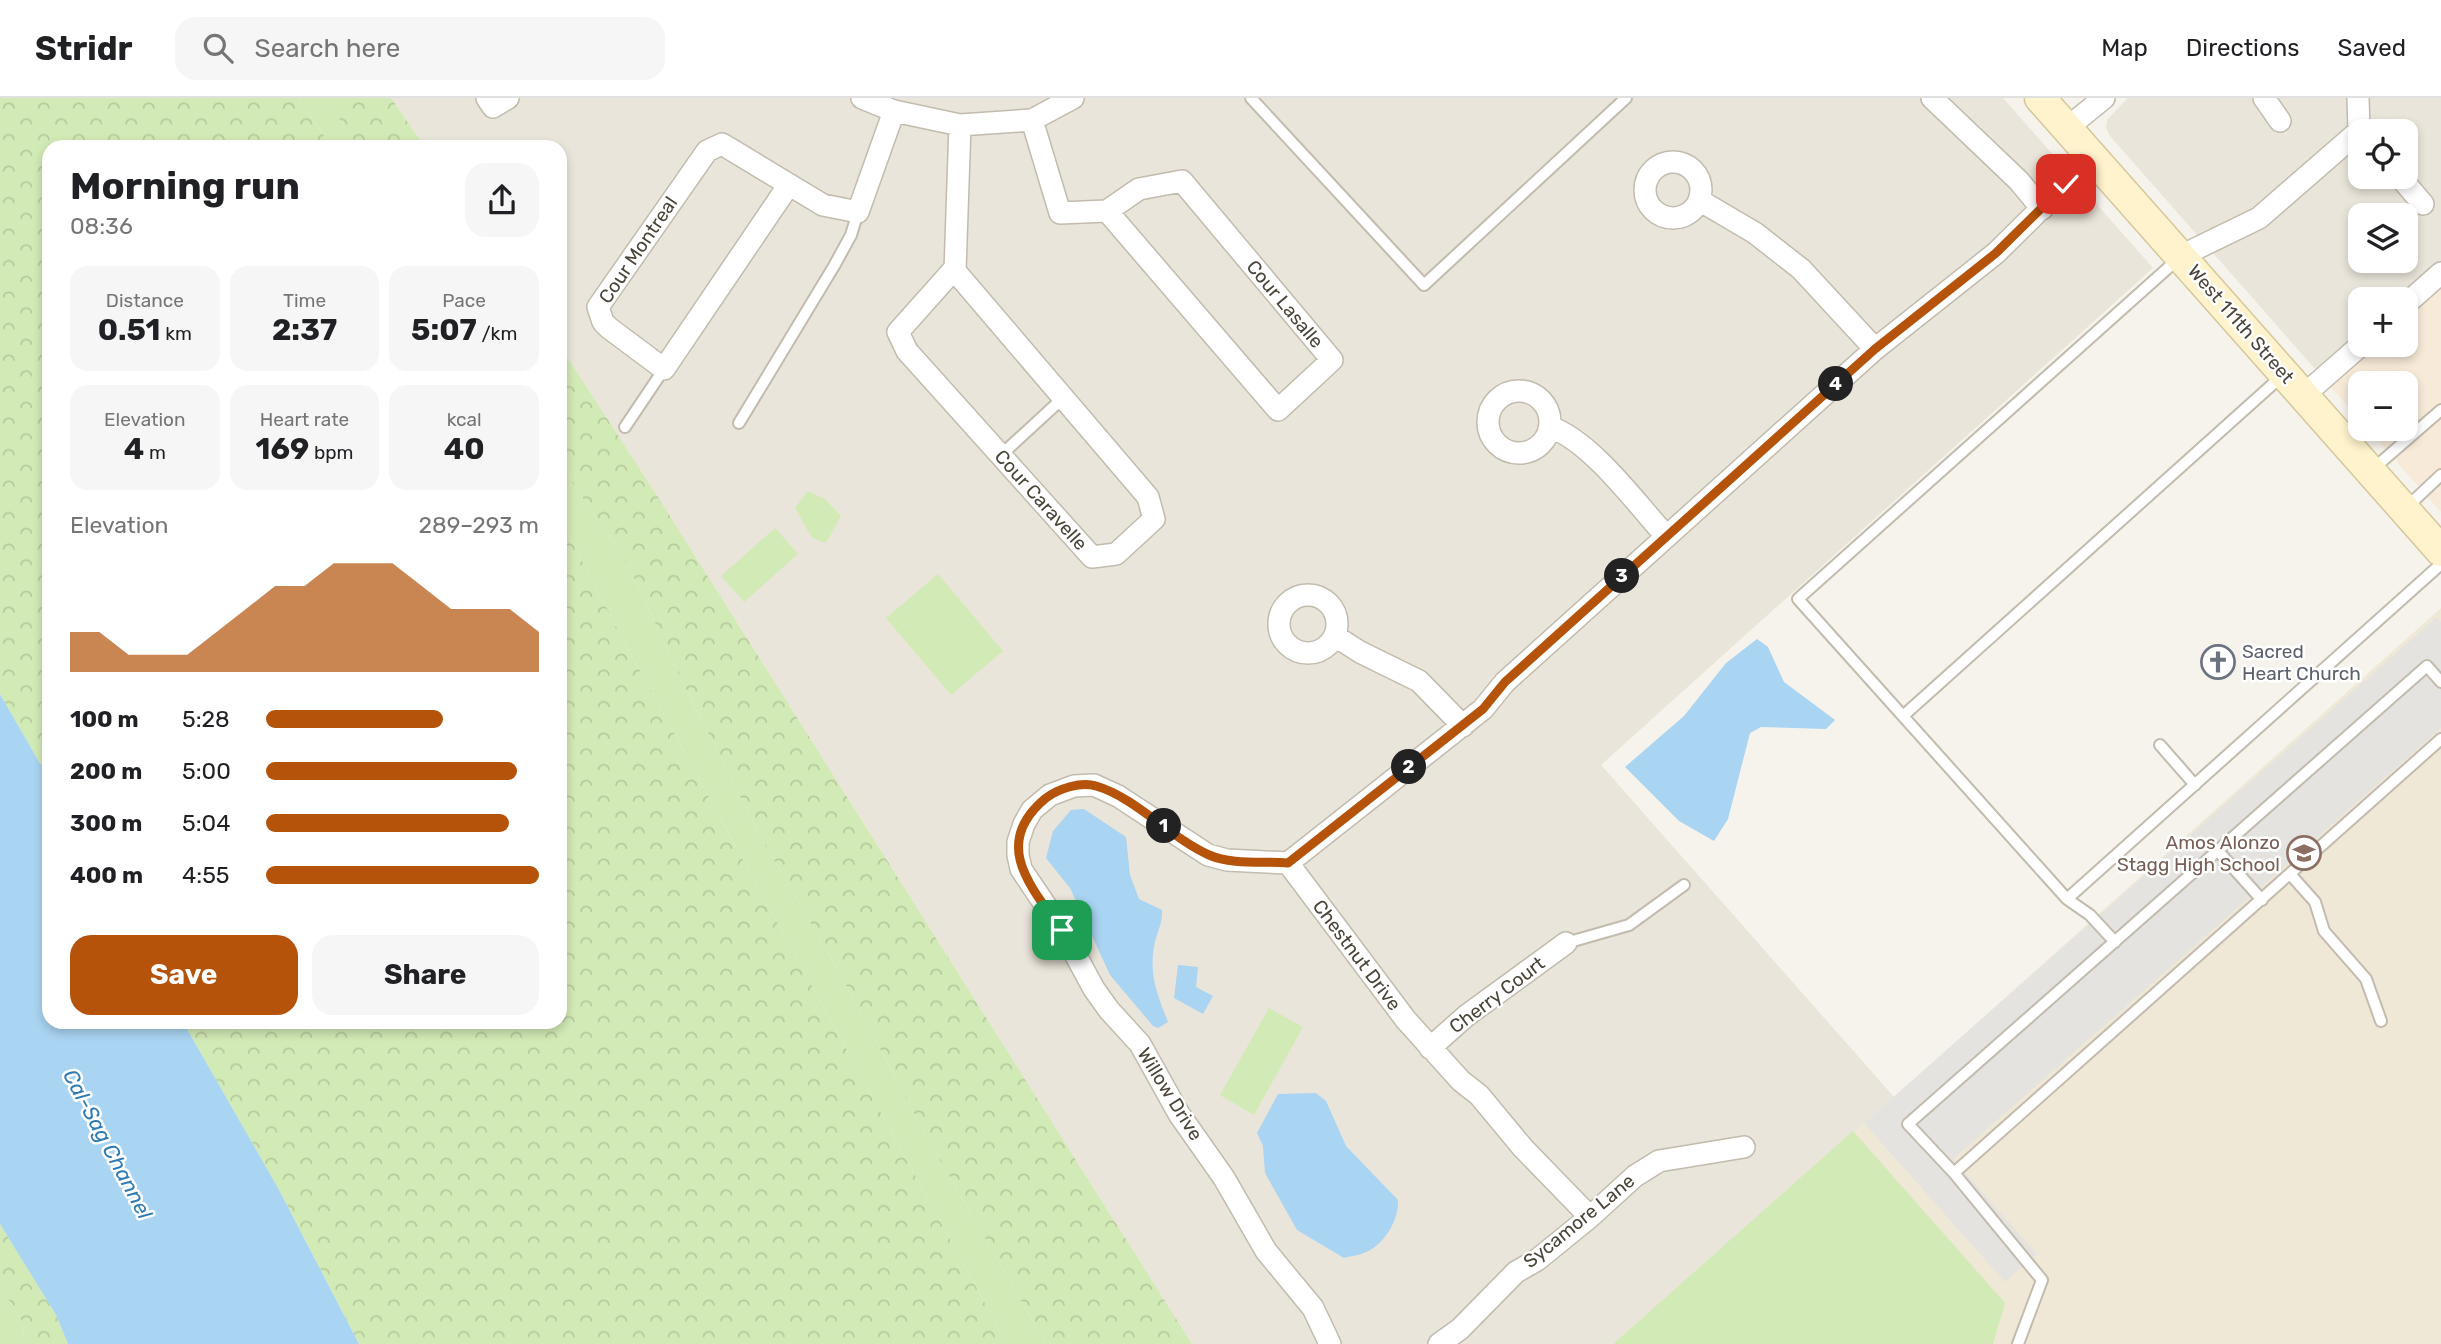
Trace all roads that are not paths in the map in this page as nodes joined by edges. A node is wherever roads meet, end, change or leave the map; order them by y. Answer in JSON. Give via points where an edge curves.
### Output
{"nodes":[{"id":1,"x":487,"y":98,"type":"edge"},
{"id":2,"x":508,"y":98,"type":"edge"},
{"id":3,"x":862,"y":98,"type":"edge"},
{"id":4,"x":1073,"y":98,"type":"edge"},
{"id":5,"x":1251,"y":98,"type":"edge"},
{"id":6,"x":1626,"y":98,"type":"edge"},
{"id":7,"x":1932,"y":98,"type":"edge"},
{"id":8,"x":2040,"y":98,"type":"edge"},
{"id":9,"x":2104,"y":98,"type":"edge"},
{"id":10,"x":2264,"y":98,"type":"edge"},
{"id":11,"x":2358,"y":98,"type":"edge"},
{"id":12,"x":894,"y":111,"type":"junction"},
{"id":13,"x":2359,"y":119,"type":"edge"},
{"id":14,"x":1032,"y":120,"type":"junction"},
{"id":15,"x":2280,"y":121,"type":"dead end"},
{"id":16,"x":960,"y":125,"type":"junction"},
{"id":17,"x":2067,"y":128,"type":"junction"},
{"id":18,"x":2348,"y":141,"type":"edge"},
{"id":19,"x":2093,"y":157,"type":"junction"},
{"id":20,"x":788,"y":186,"type":"junction"},
{"id":21,"x":2410,"y":189,"type":"edge"},
{"id":22,"x":1699,"y":200,"type":"dead end"},
{"id":23,"x":2423,"y":204,"type":"dead end"},
{"id":24,"x":2042,"y":209,"type":"junction"},
{"id":25,"x":1107,"y":211,"type":"junction"},
{"id":26,"x":858,"y":212,"type":"junction"},
{"id":27,"x":2181,"y":256,"type":"junction"},
{"id":28,"x":955,"y":268,"type":"junction"},
{"id":29,"x":2441,"y":273,"type":"edge"},
{"id":30,"x":2418,"y":293,"type":"edge"},
{"id":31,"x":1875,"y":349,"type":"junction"},
{"id":32,"x":2348,"y":353,"type":"edge"},
{"id":33,"x":664,"y":369,"type":"junction"},
{"id":34,"x":2295,"y":384,"type":"junction"},
{"id":35,"x":1063,"y":398,"type":"junction"},
{"id":36,"x":2441,"y":410,"type":"edge"},
{"id":37,"x":739,"y":423,"type":"dead end"},
{"id":38,"x":625,"y":427,"type":"dead end"},
{"id":39,"x":1550,"y":427,"type":"dead end"},
{"id":40,"x":1000,"y":455,"type":"junction"},
{"id":41,"x":2371,"y":471,"type":"junction"},
{"id":42,"x":2441,"y":475,"type":"edge"},
{"id":43,"x":2404,"y":509,"type":"junction"},
{"id":44,"x":1666,"y":536,"type":"junction"},
{"id":45,"x":2441,"y":551,"type":"edge"},
{"id":46,"x":2441,"y":564,"type":"edge"},
{"id":47,"x":1335,"y":636,"type":"dead end"},
{"id":48,"x":2441,"y":682,"type":"edge"},
{"id":49,"x":1903,"y":716,"type":"junction"},
{"id":50,"x":1462,"y":726,"type":"junction"},
{"id":51,"x":2441,"y":739,"type":"edge"},
{"id":52,"x":2160,"y":745,"type":"dead end"},
{"id":53,"x":2195,"y":785,"type":"junction"},
{"id":54,"x":2218,"y":851,"type":"junction"},
{"id":55,"x":1288,"y":863,"type":"junction"},
{"id":56,"x":2290,"y":874,"type":"junction"},
{"id":57,"x":1684,"y":886,"type":"dead end"},
{"id":58,"x":2067,"y":899,"type":"junction"},
{"id":59,"x":2262,"y":900,"type":"junction"},
{"id":60,"x":2115,"y":942,"type":"junction"},
{"id":61,"x":1566,"y":943,"type":"joint"},
{"id":62,"x":2381,"y":1021,"type":"dead end"},
{"id":63,"x":1430,"y":1048,"type":"junction"},
{"id":64,"x":1744,"y":1147,"type":"dead end"},
{"id":65,"x":1954,"y":1174,"type":"junction"},
{"id":66,"x":1590,"y":1217,"type":"junction"},
{"id":67,"x":1329,"y":1344,"type":"edge"},
{"id":68,"x":1439,"y":1344,"type":"edge"},
{"id":69,"x":2018,"y":1344,"type":"edge"}],
"edges":[{"from":1,"to":2,"type":"street","via":[[493,107]]},
{"from":3,"to":12,"type":"street"},
{"from":4,"to":14,"type":"street"},
{"from":5,"to":6,"type":"lane","via":[[1424,285]]},
{"from":7,"to":24,"type":"street"},
{"from":8,"to":17,"type":"main road","name":"West 111th Street"},
{"from":9,"to":17,"type":"street"},
{"from":10,"to":15,"type":"street"},
{"from":11,"to":13,"type":"street"},
{"from":12,"to":16,"type":"street"},
{"from":12,"to":26,"type":"street"},
{"from":14,"to":16,"type":"street"},
{"from":14,"to":25,"type":"street","via":[[1060,213]]},
{"from":16,"to":28,"type":"street"},
{"from":17,"to":19,"type":"main road","name":"West 111th Street"},
{"from":18,"to":27,"type":"street","via":[[2259,218]]},
{"from":19,"to":24,"type":"street"},
{"from":19,"to":27,"type":"main road","name":"West 111th Street"},
{"from":20,"to":26,"type":"street","name":"Cour Montreal","via":[[823,205]]},
{"from":20,"to":33,"type":"street"},
{"from":20,"to":33,"type":"street","name":"Cour Montreal","via":[[722,145],[707,150],[598,307],[609,328]]},
{"from":21,"to":23,"type":"street"},
{"from":22,"to":31,"type":"street","via":[[1755,233],[1801,269]]},
{"from":24,"to":31,"type":"street","via":[[1996,253]]},
{"from":25,"to":25,"type":"street","name":"Cour Lasalle","via":[[1278,411],[1332,360],[1182,181],[1139,189]]},
{"from":26,"to":37,"type":"lane","via":[[834,267]]},
{"from":27,"to":34,"type":"main road","name":"West 111th Street"},
{"from":27,"to":49,"type":"lane","via":[[1798,599]]},
{"from":28,"to":35,"type":"street","name":"Cour Caravelle"},
{"from":28,"to":40,"type":"street","name":"Cour Caravelle","via":[[898,332],[907,351]]},
{"from":29,"to":30,"type":"street"},
{"from":31,"to":44,"type":"street"},
{"from":32,"to":34,"type":"street"},
{"from":33,"to":38,"type":"lane"},
{"from":34,"to":41,"type":"main road","name":"West 111th Street"},
{"from":34,"to":49,"type":"lane","via":[[2030,602]]},
{"from":35,"to":40,"type":"lane"},
{"from":35,"to":40,"type":"street","name":"Cour Caravelle","via":[[1148,497],[1154,519],[1116,554],[1091,557]]},
{"from":36,"to":41,"type":"lane"},
{"from":39,"to":44,"type":"street","via":[[1595,457]]},
{"from":41,"to":43,"type":"main road","name":"West 111th Street"},
{"from":42,"to":43,"type":"lane"},
{"from":43,"to":45,"type":"main road","name":"West 111th Street"},
{"from":44,"to":50,"type":"street"},
{"from":46,"to":53,"type":"lane"},
{"from":47,"to":50,"type":"street","via":[[1419,681]]},
{"from":48,"to":54,"type":"lane","via":[[2427,666]]},
{"from":49,"to":58,"type":"lane"},
{"from":50,"to":55,"type":"street"},
{"from":51,"to":56,"type":"lane"},
{"from":52,"to":53,"type":"lane"},
{"from":53,"to":58,"type":"lane"},
{"from":54,"to":59,"type":"lane"},
{"from":54,"to":60,"type":"lane"},
{"from":55,"to":63,"type":"street","name":"Chestnut Drive"},
{"from":55,"to":67,"type":"street","name":"Willow Drive","via":[[1208,855],[1094,785],[1073,786],[1050,795],[1032,810],[1018,842],[1021,869],[1094,989],[1140,1044],[1266,1251],[1313,1308]]},
{"from":56,"to":59,"type":"lane"},
{"from":56,"to":62,"type":"lane","via":[[2315,902],[2324,931],[2366,979]]},
{"from":57,"to":61,"type":"lane","via":[[1629,925]]},
{"from":58,"to":60,"type":"lane"},
{"from":59,"to":65,"type":"lane"},
{"from":60,"to":65,"type":"lane","via":[[1908,1125]]},
{"from":61,"to":63,"type":"street","name":"Cherry Court"},
{"from":63,"to":66,"type":"street","name":"Chestnut Drive"},
{"from":64,"to":66,"type":"street","name":"Sycamore Lane","via":[[1658,1161],[1635,1175]]},
{"from":65,"to":69,"type":"lane","via":[[2042,1280]]},
{"from":66,"to":68,"type":"street","name":"Sycamore Lane","via":[[1516,1272]]}]}
